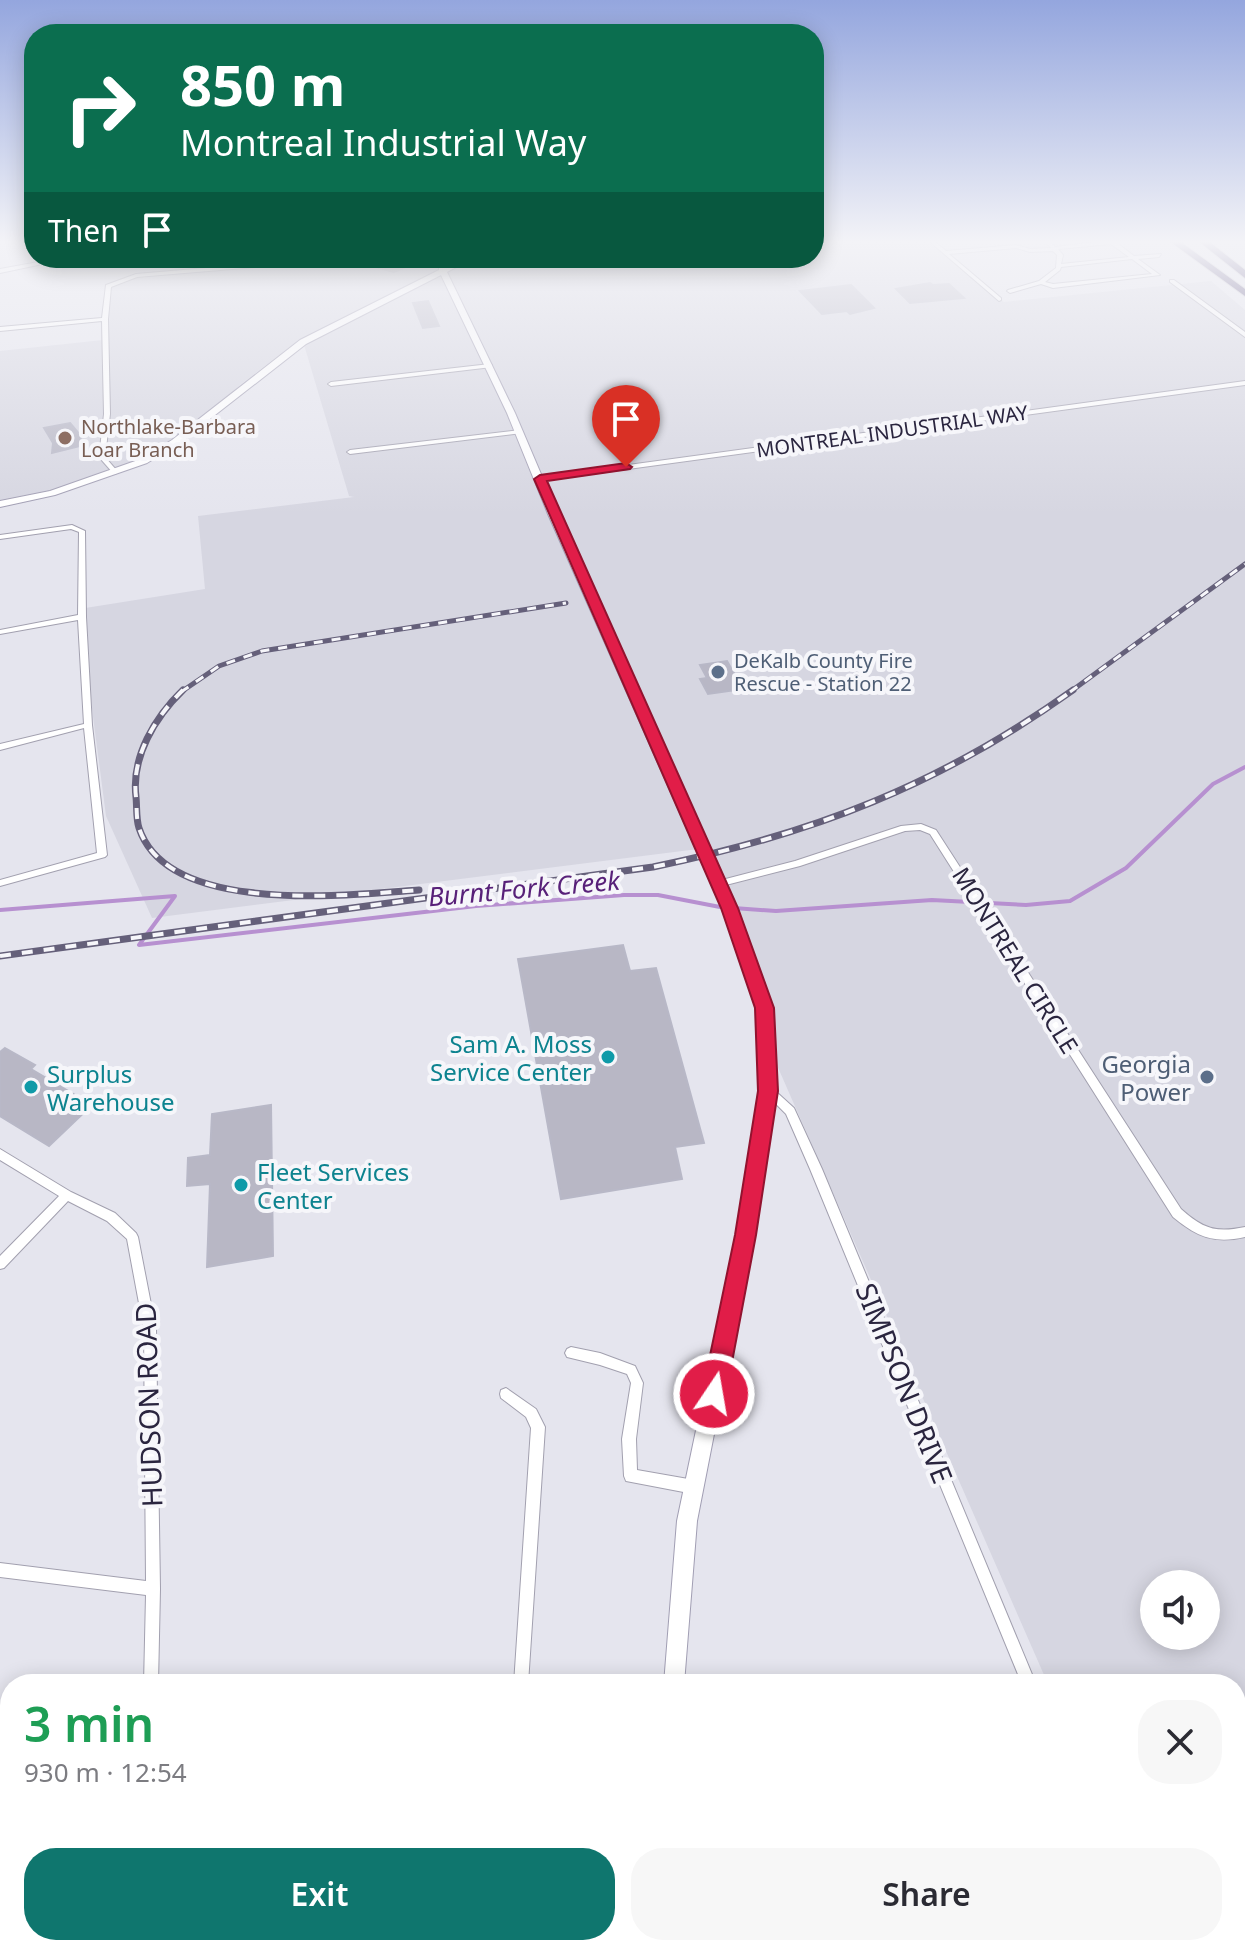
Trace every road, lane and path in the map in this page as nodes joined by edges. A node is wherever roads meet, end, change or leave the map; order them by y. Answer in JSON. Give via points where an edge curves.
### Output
{"nodes":[{"id":1,"x":105,"y":331,"type":"edge"},
{"id":2,"x":324,"y":331,"type":"edge"},
{"id":3,"x":473,"y":331,"type":"edge"},
{"id":4,"x":490,"y":366,"type":"junction"},
{"id":5,"x":1245,"y":383,"type":"edge"},
{"id":6,"x":331,"y":384,"type":"dead end"},
{"id":7,"x":520,"y":432,"type":"junction"},
{"id":8,"x":350,"y":452,"type":"dead end"},
{"id":9,"x":115,"y":472,"type":"junction"},
{"id":10,"x":540,"y":479,"type":"junction"},
{"id":11,"x":0,"y":504,"type":"edge"},
{"id":12,"x":0,"y":537,"type":"edge"},
{"id":13,"x":82,"y":617,"type":"junction"},
{"id":14,"x":0,"y":632,"type":"edge"},
{"id":15,"x":88,"y":725,"type":"junction"},
{"id":16,"x":0,"y":747,"type":"edge"},
{"id":17,"x":0,"y":883,"type":"edge"},
{"id":18,"x":718,"y":884,"type":"junction"},
{"id":19,"x":768,"y":1091,"type":"junction"},
{"id":20,"x":0,"y":1154,"type":"edge"},
{"id":21,"x":67,"y":1195,"type":"junction"},
{"id":22,"x":1245,"y":1232,"type":"edge"},
{"id":23,"x":0,"y":1264,"type":"edge"},
{"id":24,"x":571,"y":1353,"type":"dead end"},
{"id":25,"x":506,"y":1394,"type":"dead end"},
{"id":26,"x":694,"y":1487,"type":"junction"},
{"id":27,"x":0,"y":1570,"type":"edge"},
{"id":28,"x":153,"y":1589,"type":"junction"},
{"id":29,"x":151,"y":1674,"type":"edge"},
{"id":30,"x":522,"y":1674,"type":"edge"},
{"id":31,"x":675,"y":1674,"type":"edge"},
{"id":32,"x":1025,"y":1674,"type":"edge"}],
"edges":[{"from":1,"to":9,"type":"street","via":[[102,457]]},
{"from":2,"to":9,"type":"street","via":[[175,442]]},
{"from":3,"to":4,"type":"street"},
{"from":4,"to":6,"type":"street"},
{"from":4,"to":7,"type":"street"},
{"from":5,"to":10,"type":"street","name":"MONTREAL INDUSTRIAL WAY"},
{"from":7,"to":8,"type":"street"},
{"from":7,"to":10,"type":"street"},
{"from":9,"to":11,"type":"street"},
{"from":10,"to":18,"type":"street"},
{"from":12,"to":13,"type":"street","via":[[72,527],[82,531]]},
{"from":13,"to":14,"type":"street"},
{"from":13,"to":15,"type":"street"},
{"from":15,"to":16,"type":"street"},
{"from":15,"to":17,"type":"street","via":[[102,855]]},
{"from":18,"to":19,"type":"street","via":[[765,1008]]},
{"from":18,"to":22,"type":"street","name":"MONTREAL CIRCLE","via":[[904,828],[933,832],[1177,1213],[1214,1237]]},
{"from":19,"to":26,"type":"street"},
{"from":19,"to":32,"type":"street","name":"SIMPSON DRIVE","via":[[790,1111],[816,1169]]},
{"from":20,"to":21,"type":"street","name":"HUDSON ROAD"},
{"from":21,"to":23,"type":"street"},
{"from":21,"to":28,"type":"street","name":"HUDSON ROAD","via":[[111,1217],[132,1237],[150,1330]]},
{"from":24,"to":26,"type":"street","via":[[631,1370],[637,1383],[629,1439],[631,1476]]},
{"from":25,"to":30,"type":"street","via":[[531,1413],[538,1427]]},
{"from":26,"to":31,"type":"street"},
{"from":27,"to":28,"type":"street"},
{"from":28,"to":29,"type":"street","name":"HUDSON ROAD"}]}
